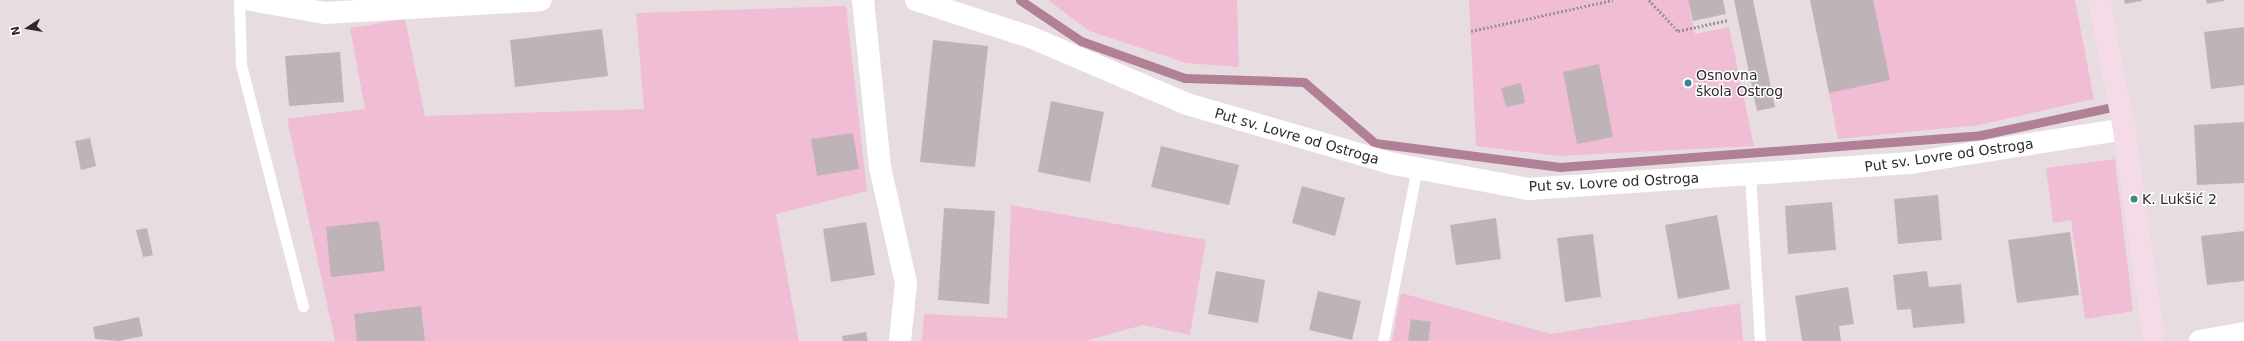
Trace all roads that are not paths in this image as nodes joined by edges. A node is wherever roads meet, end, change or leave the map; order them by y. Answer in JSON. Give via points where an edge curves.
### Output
{"nodes":[{"id":1,"x":239,"y":0,"type":"edge"},
{"id":2,"x":251,"y":0,"type":"edge"},
{"id":3,"x":541,"y":0,"type":"edge"},
{"id":4,"x":863,"y":0,"type":"edge"},
{"id":5,"x":916,"y":0,"type":"edge"},
{"id":6,"x":2099,"y":0,"type":"edge"},
{"id":7,"x":2124,"y":128,"type":"junction"},
{"id":8,"x":1417,"y":166,"type":"junction"},
{"id":9,"x":1750,"y":174,"type":"junction"},
{"id":10,"x":303,"y":306,"type":"dead end"},
{"id":11,"x":2244,"y":333,"type":"edge"},
{"id":12,"x":900,"y":341,"type":"edge"},
{"id":13,"x":1383,"y":341,"type":"edge"},
{"id":14,"x":1760,"y":341,"type":"edge"},
{"id":15,"x":2154,"y":341,"type":"edge"},
{"id":16,"x":2200,"y":341,"type":"edge"}],
"edges":[{"from":1,"to":10,"type":"lane","via":[[241,65]]},
{"from":2,"to":3,"type":"street","via":[[325,13]]},
{"from":4,"to":12,"type":"street","via":[[880,167],[906,283]]},
{"from":5,"to":8,"type":"street","name":"Put sv. Lovre od Ostroga","via":[[1030,37],[1186,104],[1394,164]]},
{"from":6,"to":7,"type":"main road"},
{"from":7,"to":9,"type":"street","name":"Put sv. Lovre od Ostroga","via":[[1910,163]]},
{"from":7,"to":15,"type":"main road"},
{"from":8,"to":9,"type":"street","name":"Put sv. Lovre od Ostroga","via":[[1529,189]]},
{"from":8,"to":13,"type":"lane"},
{"from":9,"to":14,"type":"lane"},
{"from":11,"to":16,"type":"street"}]}
